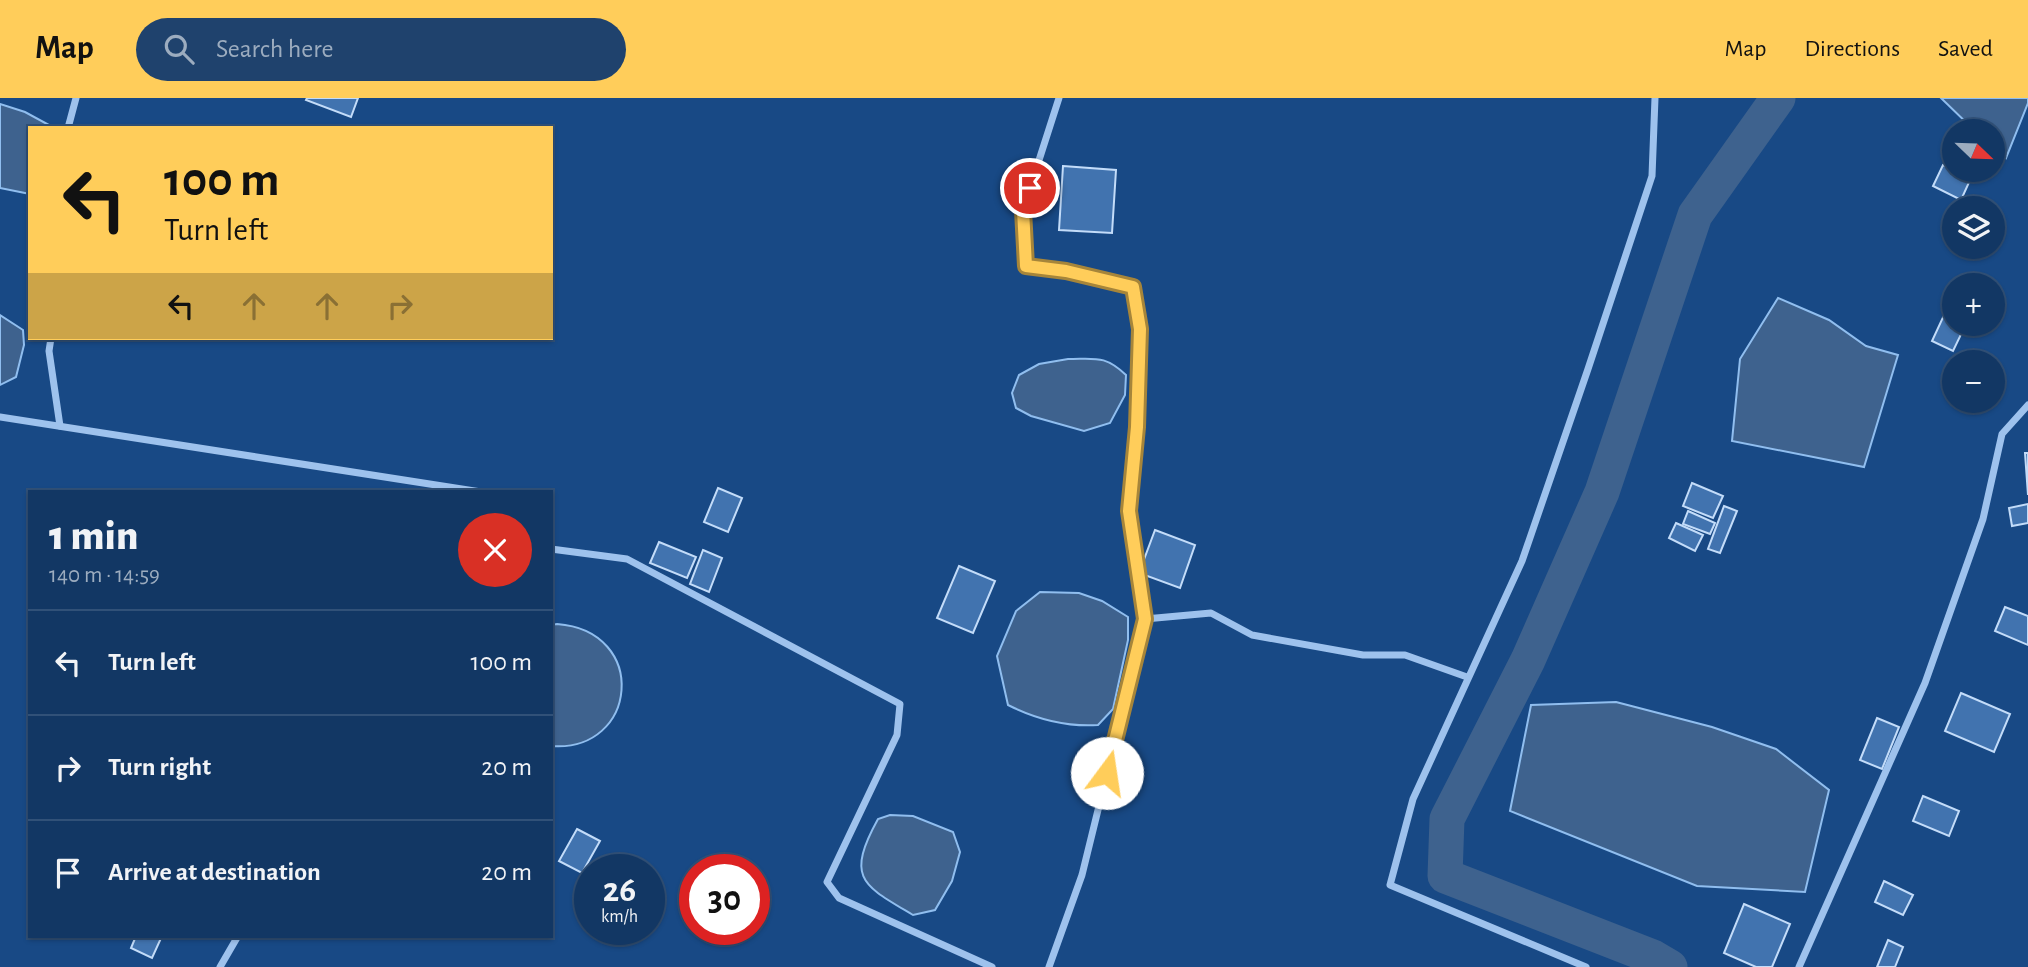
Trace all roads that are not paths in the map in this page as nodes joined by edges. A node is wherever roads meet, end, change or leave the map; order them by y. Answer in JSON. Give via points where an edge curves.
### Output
{"nodes":[{"id":1,"x":76,"y":98,"type":"edge"},
{"id":2,"x":1059,"y":98,"type":"edge"},
{"id":3,"x":1655,"y":98,"type":"edge"},
{"id":4,"x":69,"y":126,"type":"edge"},
{"id":5,"x":51,"y":340,"type":"edge"},
{"id":6,"x":2028,"y":405,"type":"edge"},
{"id":7,"x":0,"y":417,"type":"edge"},
{"id":8,"x":60,"y":426,"type":"junction"},
{"id":9,"x":468,"y":490,"type":"edge"},
{"id":10,"x":553,"y":549,"type":"edge"},
{"id":11,"x":1145,"y":619,"type":"junction"},
{"id":12,"x":1467,"y":677,"type":"junction"},
{"id":13,"x":237,"y":938,"type":"edge"},
{"id":14,"x":220,"y":967,"type":"edge"},
{"id":15,"x":992,"y":967,"type":"edge"},
{"id":16,"x":1049,"y":967,"type":"edge"},
{"id":17,"x":1586,"y":967,"type":"edge"},
{"id":18,"x":1799,"y":967,"type":"edge"}],
"edges":[{"from":1,"to":4,"type":"street"},
{"from":2,"to":11,"type":"street","via":[[1023,210],[1026,266],[1133,287],[1140,329],[1129,511]]},
{"from":3,"to":12,"type":"street","via":[[1652,176],[1522,561]]},
{"from":5,"to":8,"type":"street"},
{"from":6,"to":18,"type":"street","via":[[2002,434],[1983,519],[1925,683]]},
{"from":7,"to":8,"type":"street"},
{"from":8,"to":9,"type":"street"},
{"from":10,"to":15,"type":"street","via":[[627,559],[900,704],[897,735],[827,882],[839,898]]},
{"from":11,"to":12,"type":"street","via":[[1211,613],[1252,635],[1363,655],[1405,654]]},
{"from":11,"to":16,"type":"street","via":[[1082,875]]},
{"from":12,"to":17,"type":"street","via":[[1413,799],[1390,886]]},
{"from":13,"to":14,"type":"street"}]}
